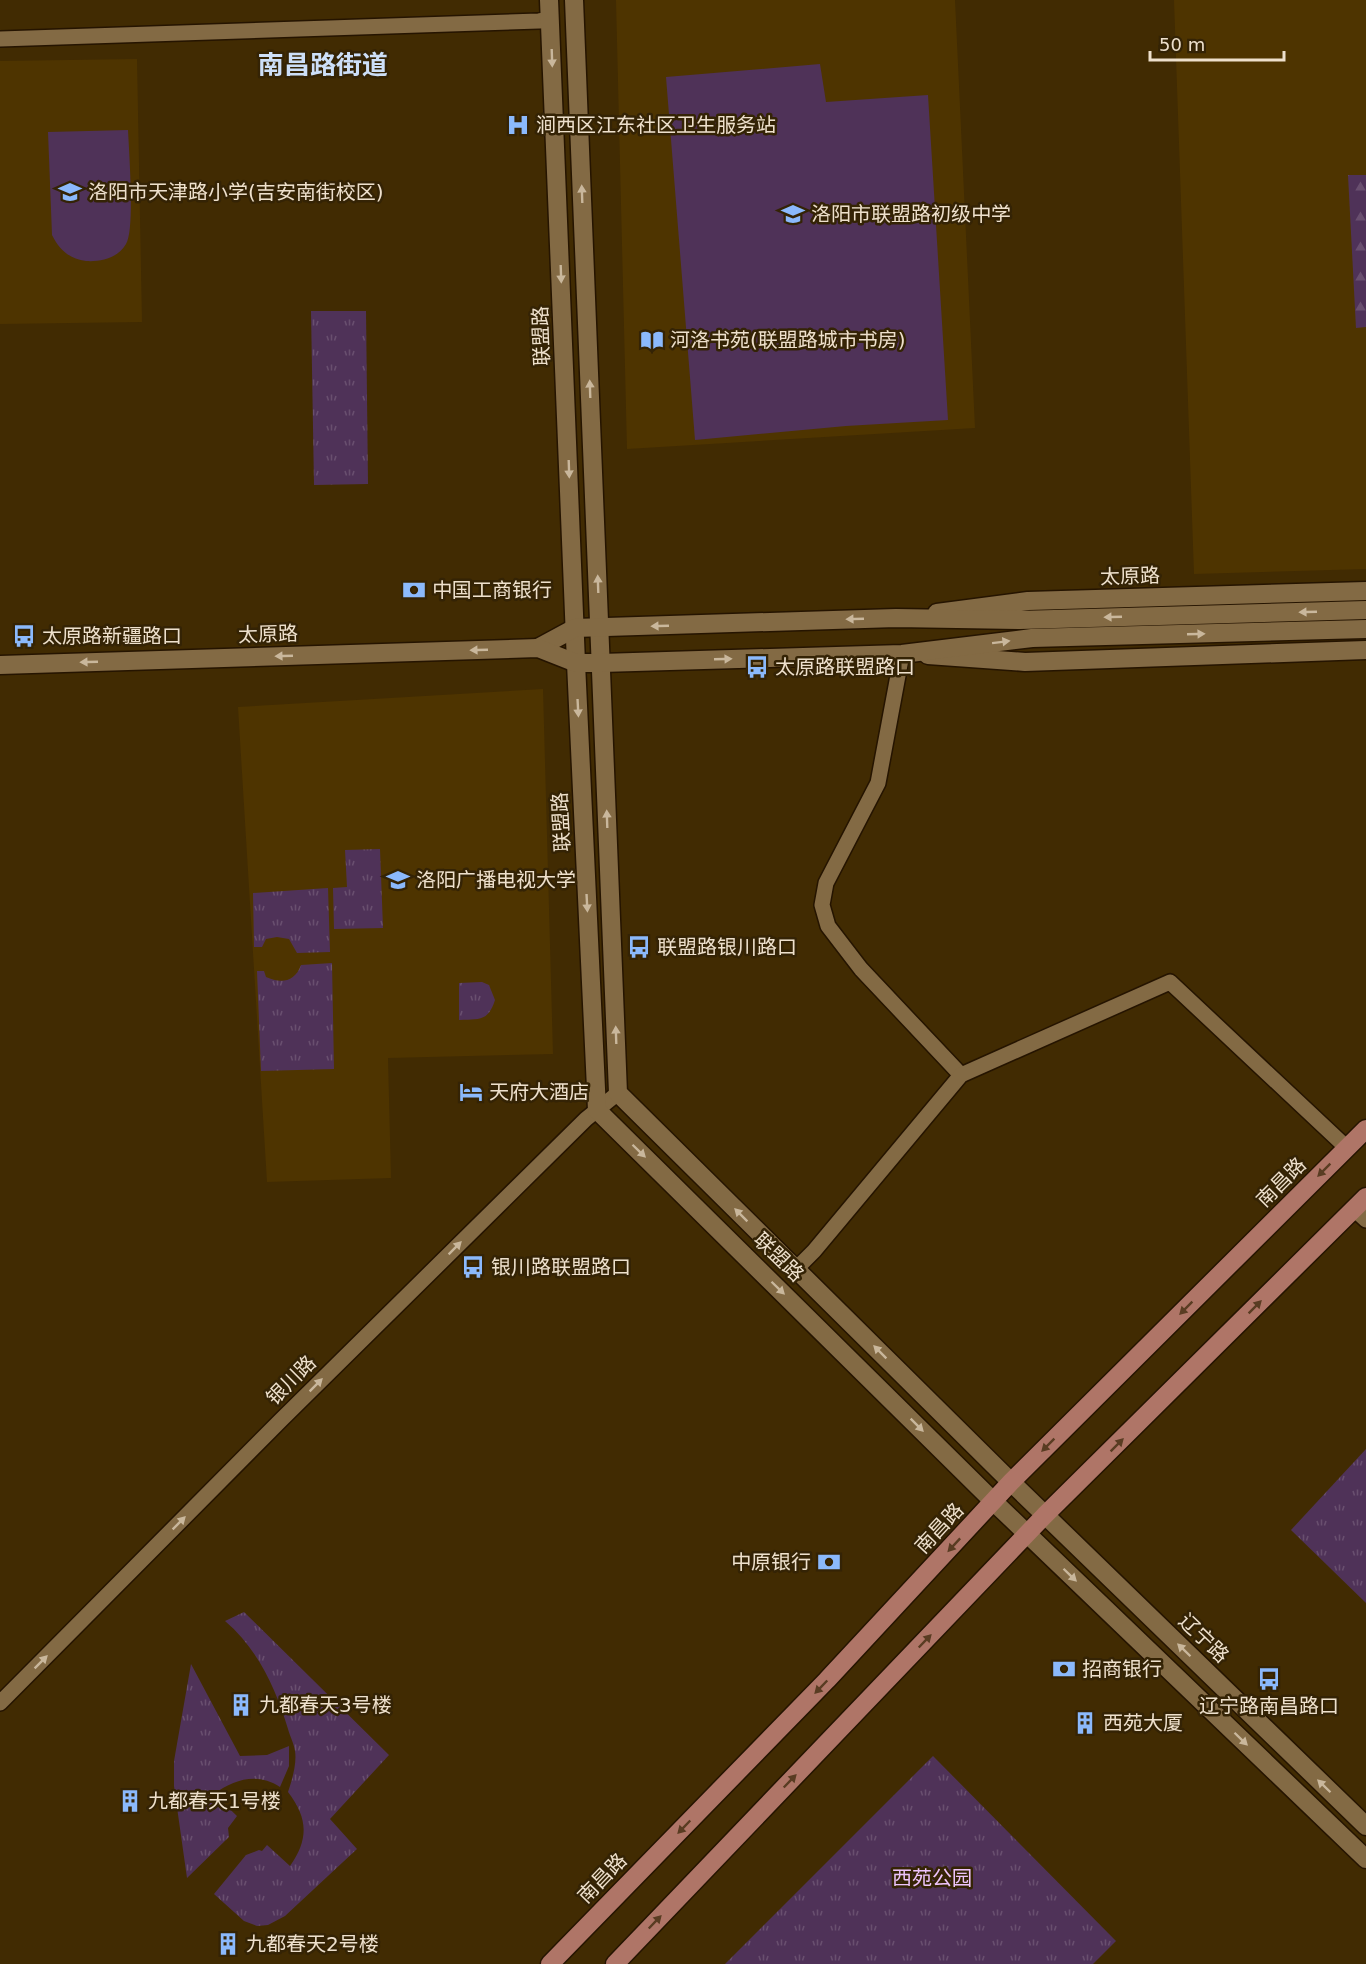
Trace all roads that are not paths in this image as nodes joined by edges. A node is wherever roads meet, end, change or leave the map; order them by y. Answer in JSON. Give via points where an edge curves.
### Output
{"nodes":[{"id":1,"x":549,"y":0,"type":"edge"},
{"id":2,"x":574,"y":0,"type":"edge"},
{"id":3,"x":550,"y":19,"type":"junction"},
{"id":4,"x":0,"y":39,"type":"edge"},
{"id":5,"x":1366,"y":591,"type":"edge"},
{"id":6,"x":1366,"y":610,"type":"edge"},
{"id":7,"x":896,"y":618,"type":"junction"},
{"id":8,"x":600,"y":627,"type":"junction"},
{"id":9,"x":575,"y":628,"type":"junction"},
{"id":10,"x":1366,"y":629,"type":"edge"},
{"id":11,"x":538,"y":648,"type":"junction"},
{"id":12,"x":1366,"y":650,"type":"edge"},
{"id":13,"x":902,"y":654,"type":"junction"},
{"id":14,"x":576,"y":663,"type":"junction"},
{"id":15,"x":601,"y":663,"type":"junction"},
{"id":16,"x":0,"y":665,"type":"edge"},
{"id":17,"x":961,"y":1075,"type":"junction"},
{"id":18,"x":618,"y":1093,"type":"junction"},
{"id":19,"x":597,"y":1110,"type":"junction"},
{"id":20,"x":1366,"y":1129,"type":"edge"},
{"id":21,"x":1347,"y":1148,"type":"junction"},
{"id":22,"x":1362,"y":1209,"type":"edge"},
{"id":23,"x":796,"y":1269,"type":"junction"},
{"id":24,"x":1011,"y":1482,"type":"junction"},
{"id":25,"x":993,"y":1501,"type":"junction"},
{"id":26,"x":1045,"y":1515,"type":"junction"},
{"id":27,"x":1028,"y":1534,"type":"junction"},
{"id":28,"x":0,"y":1703,"type":"edge"},
{"id":29,"x":1366,"y":1826,"type":"edge"},
{"id":30,"x":1366,"y":1859,"type":"edge"},
{"id":31,"x":550,"y":1964,"type":"edge"},
{"id":32,"x":615,"y":1964,"type":"edge"}],
"edges":[{"from":1,"to":3,"type":"main road","name":"联盟路"},
{"from":8,"to":2,"type":"main road","one_way":true},
{"from":3,"to":4,"type":"street"},
{"from":3,"to":9,"type":"main road","name":"联盟路","one_way":true},
{"from":5,"to":7,"type":"main road","name":"太原路","via":[[1028,601]]},
{"from":6,"to":7,"type":"main road","name":"太原路","one_way":true,"via":[[1020,620]]},
{"from":7,"to":8,"type":"main road","name":"太原路","one_way":true},
{"from":8,"to":9,"type":"main road","name":"太原路"},
{"from":8,"to":15,"type":"main road"},
{"from":9,"to":11,"type":"main road","name":"太原路"},
{"from":9,"to":14,"type":"main road","name":"联盟路"},
{"from":13,"to":10,"type":"main road","name":"太原路","one_way":true,"via":[[1032,638]]},
{"from":11,"to":14,"type":"main road","name":"太原路"},
{"from":11,"to":16,"type":"main road","name":"太原路","one_way":true},
{"from":12,"to":13,"type":"main road","name":"太原路","via":[[1025,662]]},
{"from":15,"to":13,"type":"main road","name":"太原路","one_way":true},
{"from":13,"to":17,"type":"street","via":[[878,783],[826,883],[822,905],[828,926],[861,969]]},
{"from":14,"to":15,"type":"main road","name":"太原路"},
{"from":14,"to":19,"type":"main road","name":"联盟路","one_way":true},
{"from":18,"to":15,"type":"main road","one_way":true},
{"from":17,"to":21,"type":"street","via":[[1170,982]]},
{"from":17,"to":23,"type":"street"},
{"from":18,"to":19,"type":"street","name":"银川路"},
{"from":23,"to":18,"type":"main road","name":"联盟路","one_way":true},
{"from":19,"to":25,"type":"main road","name":"联盟路","one_way":true},
{"from":28,"to":19,"type":"street","name":"银川路","one_way":true},
{"from":20,"to":21,"type":"main road","name":"南昌路"},
{"from":21,"to":24,"type":"main road","name":"南昌路","one_way":true},
{"from":26,"to":22,"type":"main road","one_way":true},
{"from":24,"to":23,"type":"main road","name":"联盟路","one_way":true},
{"from":24,"to":25,"type":"main road","name":"南昌路"},
{"from":24,"to":26,"type":"main road","name":"辽宁路"},
{"from":25,"to":27,"type":"main road","name":"联盟路"},
{"from":25,"to":31,"type":"main road","name":"南昌路","one_way":true,"via":[[827,1680]]},
{"from":26,"to":27,"type":"main road"},
{"from":29,"to":26,"type":"main road","name":"辽宁路","one_way":true},
{"from":27,"to":30,"type":"main road","one_way":true},
{"from":32,"to":27,"type":"main road","one_way":true}]}
